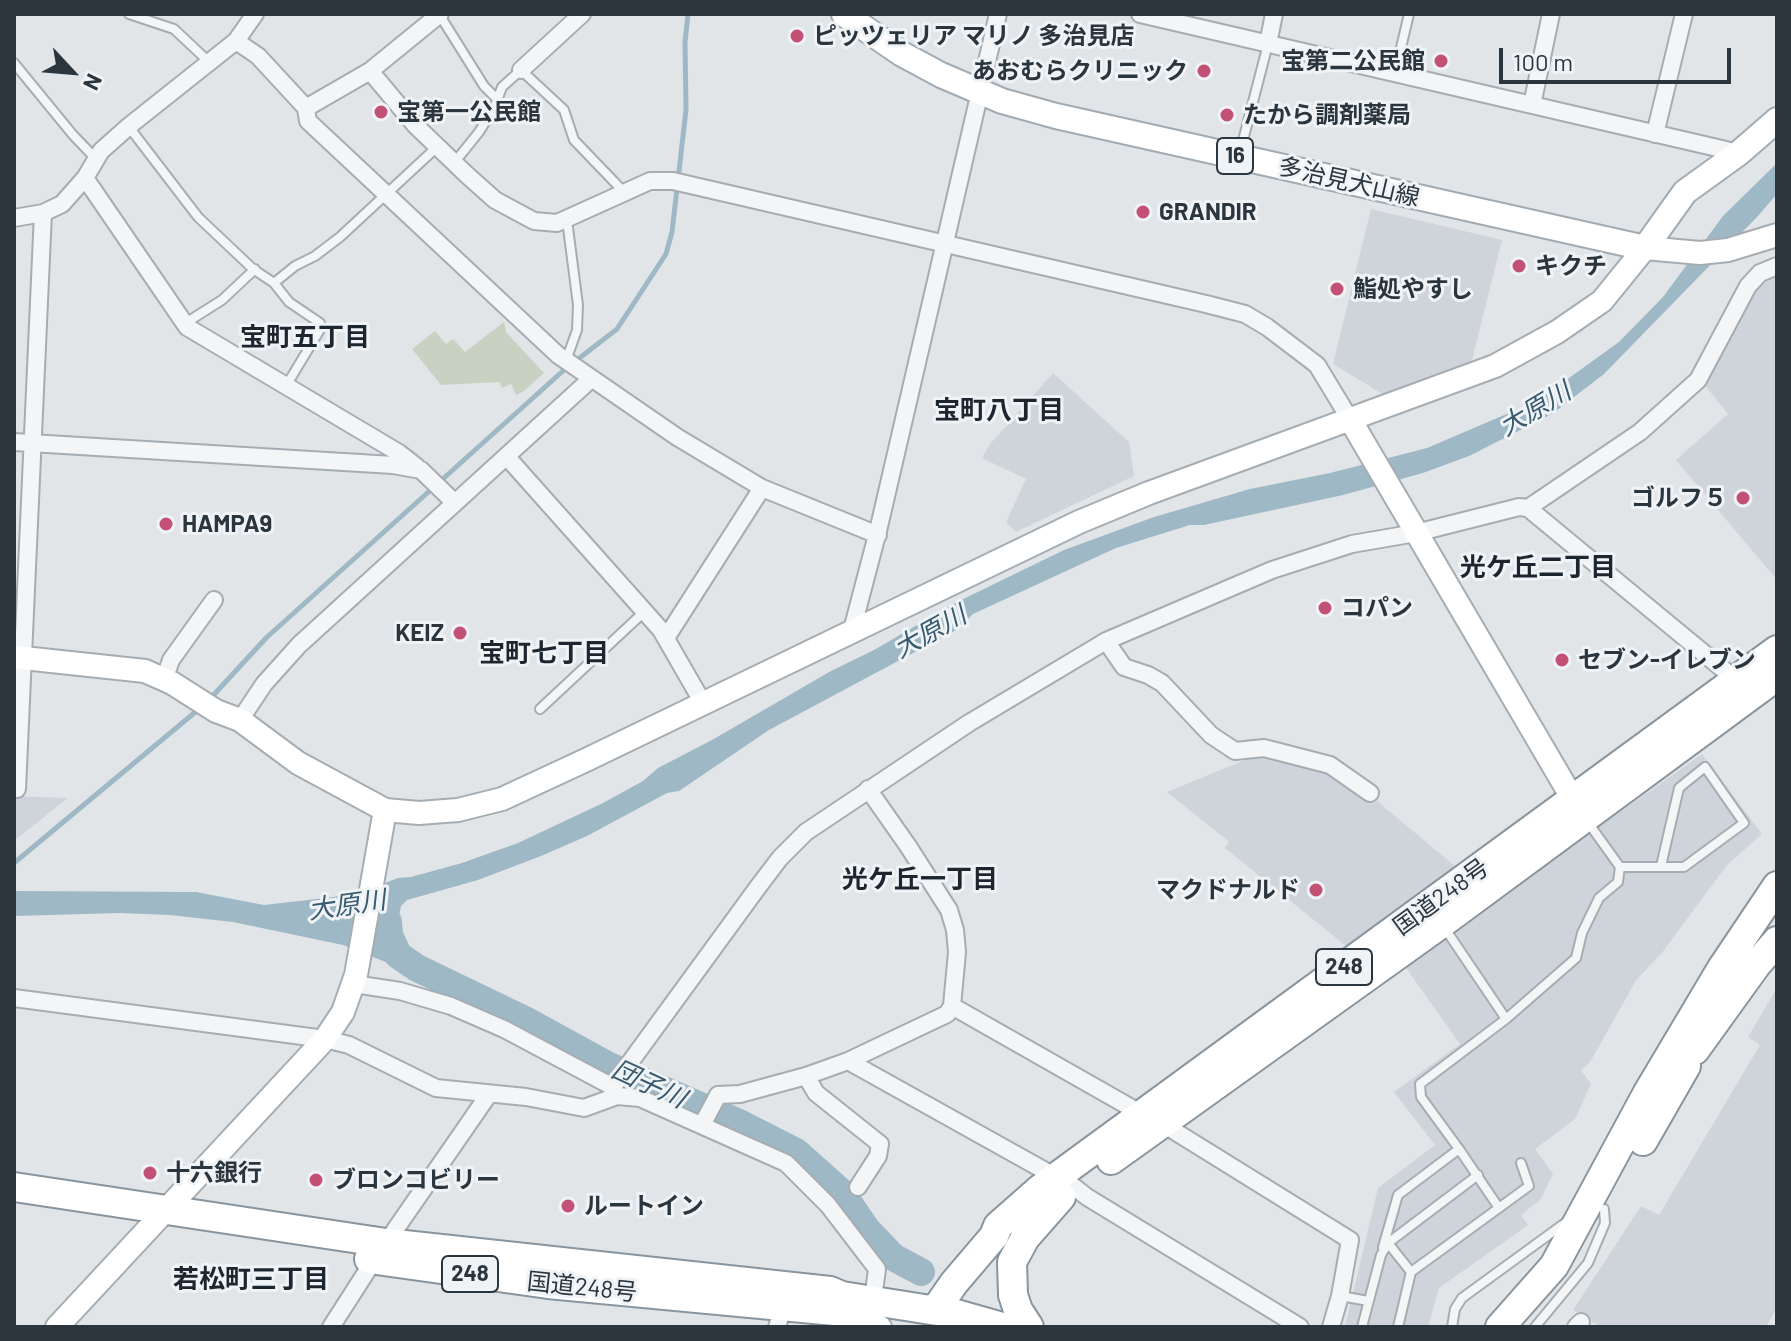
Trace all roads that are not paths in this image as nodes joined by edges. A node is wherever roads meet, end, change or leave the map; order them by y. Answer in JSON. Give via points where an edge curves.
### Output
{"nodes":[{"id":1,"x":129,"y":14,"type":"edge"},
{"id":2,"x":255,"y":14,"type":"edge"},
{"id":3,"x":440,"y":14,"type":"edge"},
{"id":4,"x":582,"y":14,"type":"edge"},
{"id":5,"x":844,"y":14,"type":"edge"},
{"id":6,"x":998,"y":14,"type":"edge"},
{"id":7,"x":1140,"y":14,"type":"edge"},
{"id":8,"x":1274,"y":14,"type":"edge"},
{"id":9,"x":1409,"y":14,"type":"edge"},
{"id":10,"x":1551,"y":14,"type":"edge"},
{"id":11,"x":1684,"y":14,"type":"edge"},
{"id":12,"x":146,"y":17,"type":"edge"},
{"id":13,"x":236,"y":41,"type":"junction"},
{"id":14,"x":1268,"y":44,"type":"junction"},
{"id":15,"x":209,"y":62,"type":"junction"},
{"id":16,"x":14,"y":63,"type":"edge"},
{"id":17,"x":521,"y":70,"type":"junction"},
{"id":18,"x":370,"y":71,"type":"junction"},
{"id":19,"x":1395,"y":73,"type":"junction"},
{"id":20,"x":980,"y":91,"type":"junction"},
{"id":21,"x":497,"y":99,"type":"junction"},
{"id":22,"x":1532,"y":105,"type":"junction"},
{"id":23,"x":306,"y":108,"type":"junction"},
{"id":24,"x":1777,"y":120,"type":"edge"},
{"id":25,"x":129,"y":126,"type":"junction"},
{"id":26,"x":1655,"y":134,"type":"junction"},
{"id":27,"x":437,"y":147,"type":"junction"},
{"id":28,"x":1739,"y":153,"type":"junction"},
{"id":29,"x":1238,"y":157,"type":"junction"},
{"id":30,"x":97,"y":159,"type":"junction"},
{"id":31,"x":454,"y":163,"type":"junction"},
{"id":32,"x":85,"y":178,"type":"junction"},
{"id":33,"x":385,"y":192,"type":"junction"},
{"id":34,"x":625,"y":192,"type":"junction"},
{"id":35,"x":43,"y":213,"type":"junction"},
{"id":36,"x":14,"y":218,"type":"edge"},
{"id":37,"x":567,"y":220,"type":"junction"},
{"id":38,"x":1774,"y":236,"type":"edge"},
{"id":39,"x":944,"y":244,"type":"junction"},
{"id":40,"x":1645,"y":248,"type":"junction"},
{"id":41,"x":1777,"y":266,"type":"edge"},
{"id":42,"x":255,"y":269,"type":"junction"},
{"id":43,"x":274,"y":283,"type":"junction"},
{"id":44,"x":184,"y":324,"type":"junction"},
{"id":45,"x":566,"y":358,"type":"junction"},
{"id":46,"x":585,"y":375,"type":"junction"},
{"id":47,"x":286,"y":386,"type":"junction"},
{"id":48,"x":1356,"y":429,"type":"junction"},
{"id":49,"x":14,"y":442,"type":"edge"},
{"id":50,"x":31,"y":443,"type":"junction"},
{"id":51,"x":507,"y":457,"type":"junction"},
{"id":52,"x":426,"y":474,"type":"junction"},
{"id":53,"x":762,"y":488,"type":"junction"},
{"id":54,"x":452,"y":499,"type":"junction"},
{"id":55,"x":1528,"y":508,"type":"junction"},
{"id":56,"x":1414,"y":529,"type":"junction"},
{"id":57,"x":878,"y":535,"type":"junction"},
{"id":58,"x":214,"y":600,"type":"dead end"},
{"id":59,"x":644,"y":612,"type":"junction"},
{"id":60,"x":852,"y":630,"type":"junction"},
{"id":61,"x":666,"y":638,"type":"junction"},
{"id":62,"x":1106,"y":641,"type":"junction"},
{"id":63,"x":1777,"y":650,"type":"edge"},
{"id":64,"x":18,"y":657,"type":"edge"},
{"id":65,"x":1777,"y":676,"type":"edge"},
{"id":66,"x":1735,"y":679,"type":"junction"},
{"id":67,"x":164,"y":680,"type":"junction"},
{"id":68,"x":703,"y":703,"type":"junction"},
{"id":69,"x":540,"y":709,"type":"dead end"},
{"id":70,"x":240,"y":720,"type":"junction"},
{"id":71,"x":14,"y":788,"type":"edge"},
{"id":72,"x":868,"y":789,"type":"junction"},
{"id":73,"x":1370,"y":793,"type":"dead end"},
{"id":74,"x":1578,"y":808,"type":"junction"},
{"id":75,"x":385,"y":810,"type":"junction"},
{"id":76,"x":1661,"y":866,"type":"junction"},
{"id":77,"x":1620,"y":867,"type":"junction"},
{"id":78,"x":1776,"y":896,"type":"edge"},
{"id":79,"x":1442,"y":923,"type":"junction"},
{"id":80,"x":1777,"y":941,"type":"edge"},
{"id":81,"x":355,"y":979,"type":"junction"},
{"id":82,"x":14,"y":998,"type":"edge"},
{"id":83,"x":952,"y":1006,"type":"junction"},
{"id":84,"x":1506,"y":1019,"type":"junction"},
{"id":85,"x":325,"y":1039,"type":"junction"},
{"id":86,"x":1695,"y":1050,"type":"junction"},
{"id":87,"x":848,"y":1061,"type":"junction"},
{"id":88,"x":806,"y":1076,"type":"junction"},
{"id":89,"x":616,"y":1088,"type":"junction"},
{"id":90,"x":489,"y":1094,"type":"junction"},
{"id":91,"x":1152,"y":1119,"type":"junction"},
{"id":92,"x":702,"y":1125,"type":"junction"},
{"id":93,"x":1459,"y":1149,"type":"junction"},
{"id":94,"x":1521,"y":1163,"type":"dead end"},
{"id":95,"x":1478,"y":1175,"type":"junction"},
{"id":96,"x":14,"y":1187,"type":"edge"},
{"id":97,"x":858,"y":1187,"type":"dead end"},
{"id":98,"x":1063,"y":1187,"type":"junction"},
{"id":99,"x":1602,"y":1196,"type":"junction"},
{"id":100,"x":14,"y":1204,"type":"edge"},
{"id":101,"x":1499,"y":1208,"type":"junction"},
{"id":102,"x":161,"y":1218,"type":"junction"},
{"id":103,"x":998,"y":1226,"type":"junction"},
{"id":104,"x":1388,"y":1243,"type":"junction"},
{"id":105,"x":380,"y":1252,"type":"junction"},
{"id":106,"x":1381,"y":1255,"type":"junction"},
{"id":107,"x":1411,"y":1272,"type":"junction"},
{"id":108,"x":830,"y":1291,"type":"junction"},
{"id":109,"x":874,"y":1292,"type":"junction"},
{"id":110,"x":1340,"y":1296,"type":"junction"},
{"id":111,"x":1368,"y":1301,"type":"junction"},
{"id":112,"x":849,"y":1313,"type":"junction"},
{"id":113,"x":780,"y":1317,"type":"edge"},
{"id":114,"x":945,"y":1321,"type":"edge"},
{"id":115,"x":57,"y":1327,"type":"edge"},
{"id":116,"x":331,"y":1327,"type":"edge"},
{"id":117,"x":880,"y":1327,"type":"edge"},
{"id":118,"x":1002,"y":1327,"type":"edge"},
{"id":119,"x":1029,"y":1327,"type":"edge"},
{"id":120,"x":1300,"y":1327,"type":"edge"},
{"id":121,"x":1331,"y":1327,"type":"edge"},
{"id":122,"x":1362,"y":1327,"type":"edge"},
{"id":123,"x":1398,"y":1327,"type":"edge"},
{"id":124,"x":1452,"y":1327,"type":"edge"},
{"id":125,"x":1500,"y":1327,"type":"edge"},
{"id":126,"x":1513,"y":1327,"type":"edge"},
{"id":127,"x":1535,"y":1327,"type":"edge"}],
"edges":[{"from":1,"to":12,"type":"lane"},
{"from":2,"to":13,"type":"street"},
{"from":3,"to":18,"type":"street"},
{"from":3,"to":21,"type":"lane"},
{"from":4,"to":17,"type":"street"},
{"from":5,"to":20,"type":"main road","name":"多治見犬山線","number":"16","via":[[902,54]]},
{"from":6,"to":20,"type":"street"},
{"from":7,"to":14,"type":"street"},
{"from":8,"to":14,"type":"street"},
{"from":9,"to":19,"type":"lane"},
{"from":10,"to":22,"type":"street"},
{"from":11,"to":26,"type":"street"},
{"from":12,"to":15,"type":"lane","via":[[174,29]]},
{"from":13,"to":15,"type":"street"},
{"from":13,"to":23,"type":"street","via":[[258,56]]},
{"from":14,"to":19,"type":"street"},
{"from":14,"to":29,"type":"lane"},
{"from":15,"to":25,"type":"street"},
{"from":16,"to":30,"type":"lane"},
{"from":17,"to":21,"type":"lane"},
{"from":17,"to":34,"type":"lane","via":[[564,110],[574,140]]},
{"from":18,"to":23,"type":"street"},
{"from":18,"to":27,"type":"street"},
{"from":19,"to":22,"type":"street"},
{"from":20,"to":29,"type":"main road","name":"多治見犬山線","number":"16","via":[[1056,116]]},
{"from":20,"to":39,"type":"street"},
{"from":21,"to":31,"type":"lane"},
{"from":22,"to":26,"type":"street"},
{"from":23,"to":33,"type":"street","via":[[308,121]]},
{"from":24,"to":28,"type":"main road"},
{"from":25,"to":30,"type":"street"},
{"from":25,"to":42,"type":"lane","via":[[198,217]]},
{"from":26,"to":28,"type":"street"},
{"from":27,"to":31,"type":"street"},
{"from":27,"to":33,"type":"lane"},
{"from":28,"to":40,"type":"main road","via":[[1685,192]]},
{"from":29,"to":40,"type":"main road","name":"多治見犬山線","number":"16"},
{"from":30,"to":32,"type":"street"},
{"from":31,"to":37,"type":"street","via":[[495,200],[534,221]]},
{"from":32,"to":35,"type":"street","via":[[62,204]]},
{"from":32,"to":44,"type":"street"},
{"from":33,"to":43,"type":"lane","via":[[340,237]]},
{"from":33,"to":45,"type":"street"},
{"from":34,"to":37,"type":"street"},
{"from":34,"to":39,"type":"street","via":[[650,181],[681,183]]},
{"from":35,"to":36,"type":"street"},
{"from":35,"to":50,"type":"street"},
{"from":37,"to":45,"type":"lane","via":[[578,305],[577,330]]},
{"from":38,"to":40,"type":"street","via":[[1728,250],[1680,253]]},
{"from":39,"to":48,"type":"street","via":[[1245,314],[1317,365]]},
{"from":39,"to":57,"type":"street"},
{"from":40,"to":48,"type":"street","via":[[1602,301],[1557,332]]},
{"from":41,"to":55,"type":"street","via":[[1748,286],[1698,380],[1640,432]]},
{"from":42,"to":43,"type":"lane"},
{"from":42,"to":44,"type":"lane","via":[[222,300]]},
{"from":43,"to":47,"type":"lane","via":[[321,328]]},
{"from":44,"to":47,"type":"street"},
{"from":45,"to":46,"type":"street"},
{"from":46,"to":51,"type":"street"},
{"from":46,"to":53,"type":"street"},
{"from":47,"to":52,"type":"street"},
{"from":48,"to":56,"type":"street"},
{"from":48,"to":60,"type":"street","via":[[1149,493]]},
{"from":49,"to":50,"type":"street"},
{"from":50,"to":52,"type":"street","via":[[393,465]]},
{"from":50,"to":64,"type":"street"},
{"from":51,"to":54,"type":"street"},
{"from":51,"to":59,"type":"street"},
{"from":52,"to":54,"type":"street"},
{"from":53,"to":57,"type":"street"},
{"from":53,"to":61,"type":"street","via":[[753,510]]},
{"from":54,"to":70,"type":"street","via":[[299,645]]},
{"from":55,"to":56,"type":"street"},
{"from":55,"to":66,"type":"street"},
{"from":56,"to":62,"type":"street","via":[[1272,570]]},
{"from":56,"to":74,"type":"street"},
{"from":57,"to":60,"type":"street"},
{"from":58,"to":67,"type":"street","via":[[171,660]]},
{"from":59,"to":61,"type":"street"},
{"from":59,"to":69,"type":"lane"},
{"from":60,"to":68,"type":"street"},
{"from":61,"to":68,"type":"street"},
{"from":62,"to":72,"type":"street","via":[[1035,680]]},
{"from":62,"to":73,"type":"street","via":[[1124,667],[1162,683],[1211,735],[1235,751],[1264,748],[1330,765]]},
{"from":63,"to":66,"type":"highway","name":"国道248号","number":"248"},
{"from":64,"to":67,"type":"street","via":[[145,671]]},
{"from":64,"to":71,"type":"street"},
{"from":65,"to":74,"type":"highway","name":"国道248号","number":"248"},
{"from":66,"to":74,"type":"highway","name":"国道248号","number":"248"},
{"from":67,"to":70,"type":"street"},
{"from":68,"to":75,"type":"street","via":[[502,799],[458,810]]},
{"from":70,"to":75,"type":"street","via":[[298,763]]},
{"from":72,"to":83,"type":"street","via":[[949,910],[957,952]]},
{"from":72,"to":89,"type":"street","via":[[806,832],[780,858]]},
{"from":74,"to":77,"type":"lane"},
{"from":74,"to":79,"type":"highway","name":"国道248号","number":"248"},
{"from":74,"to":91,"type":"highway","name":"国道248号","number":"248"},
{"from":75,"to":81,"type":"street"},
{"from":76,"to":76,"type":"lane","via":[[1684,867],[1744,823],[1705,767],[1679,788]]},
{"from":76,"to":77,"type":"lane"},
{"from":77,"to":84,"type":"lane","via":[[1618,882],[1599,898],[1582,933],[1576,958]]},
{"from":78,"to":86,"type":"highway"},
{"from":78,"to":99,"type":"highway","via":[[1707,993],[1647,1094]]},
{"from":79,"to":84,"type":"lane"},
{"from":79,"to":91,"type":"highway","name":"国道248号","number":"248"},
{"from":80,"to":86,"type":"highway"},
{"from":81,"to":85,"type":"street","via":[[343,1012]]},
{"from":81,"to":89,"type":"street","via":[[451,1006]]},
{"from":82,"to":85,"type":"street"},
{"from":83,"to":87,"type":"street","via":[[947,1014]]},
{"from":83,"to":91,"type":"street"},
{"from":84,"to":93,"type":"lane","via":[[1420,1084],[1421,1097]]},
{"from":85,"to":90,"type":"street","via":[[349,1045],[436,1088]]},
{"from":85,"to":102,"type":"street"},
{"from":86,"to":99,"type":"highway"},
{"from":87,"to":88,"type":"street"},
{"from":87,"to":98,"type":"street"},
{"from":88,"to":92,"type":"street","via":[[718,1095]]},
{"from":88,"to":97,"type":"street","via":[[816,1093],[880,1144]]},
{"from":89,"to":90,"type":"street","via":[[584,1108]]},
{"from":89,"to":92,"type":"street"},
{"from":90,"to":105,"type":"street"},
{"from":91,"to":98,"type":"highway","name":"国道248号","number":"248"},
{"from":91,"to":110,"type":"street","via":[[1350,1240]]},
{"from":92,"to":109,"type":"street","via":[[786,1163],[809,1184],[877,1269]]},
{"from":93,"to":95,"type":"lane"},
{"from":93,"to":106,"type":"lane","via":[[1398,1195]]},
{"from":94,"to":101,"type":"lane","via":[[1529,1186]]},
{"from":95,"to":101,"type":"lane"},
{"from":95,"to":104,"type":"lane"},
{"from":96,"to":102,"type":"highway","name":"国道248号","number":"248"},
{"from":98,"to":103,"type":"highway","name":"国道248号","number":"248"},
{"from":98,"to":114,"type":"highway","name":"国道248号","number":"248","via":[[990,1261]]},
{"from":98,"to":119,"type":"highway","via":[[1012,1262],[1013,1295]]},
{"from":98,"to":120,"type":"street"},
{"from":99,"to":124,"type":"lane","via":[[1462,1298]]},
{"from":99,"to":125,"type":"highway","via":[[1554,1266]]},
{"from":99,"to":126,"type":"highway","via":[[1580,1251]]},
{"from":99,"to":127,"type":"lane","via":[[1605,1223],[1588,1263]]},
{"from":100,"to":102,"type":"highway","name":"国道248号","number":"248"},
{"from":101,"to":107,"type":"lane"},
{"from":102,"to":105,"type":"highway","name":"国道248号","number":"248","via":[[265,1240]]},
{"from":102,"to":115,"type":"street"},
{"from":103,"to":109,"type":"highway","number":"248","via":[[935,1282],[913,1291]]},
{"from":103,"to":114,"type":"highway","name":"国道248号","number":"248","via":[[954,1283]]},
{"from":104,"to":106,"type":"lane"},
{"from":104,"to":107,"type":"lane"},
{"from":105,"to":108,"type":"highway","name":"国道248号","number":"248"},
{"from":105,"to":113,"type":"highway","name":"国道248号","number":"248","via":[[548,1284]]},
{"from":105,"to":116,"type":"street"},
{"from":106,"to":111,"type":"lane"},
{"from":107,"to":123,"type":"lane"},
{"from":108,"to":109,"type":"highway","number":"248"},
{"from":108,"to":114,"type":"highway","name":"国道248号","number":"248"},
{"from":110,"to":111,"type":"lane"},
{"from":110,"to":121,"type":"street"},
{"from":111,"to":122,"type":"lane"},
{"from":112,"to":113,"type":"highway","name":"国道248号","number":"248"},
{"from":112,"to":114,"type":"highway","name":"国道248号","number":"248"},
{"from":112,"to":117,"type":"street"},
{"from":114,"to":118,"type":"highway"}]}
